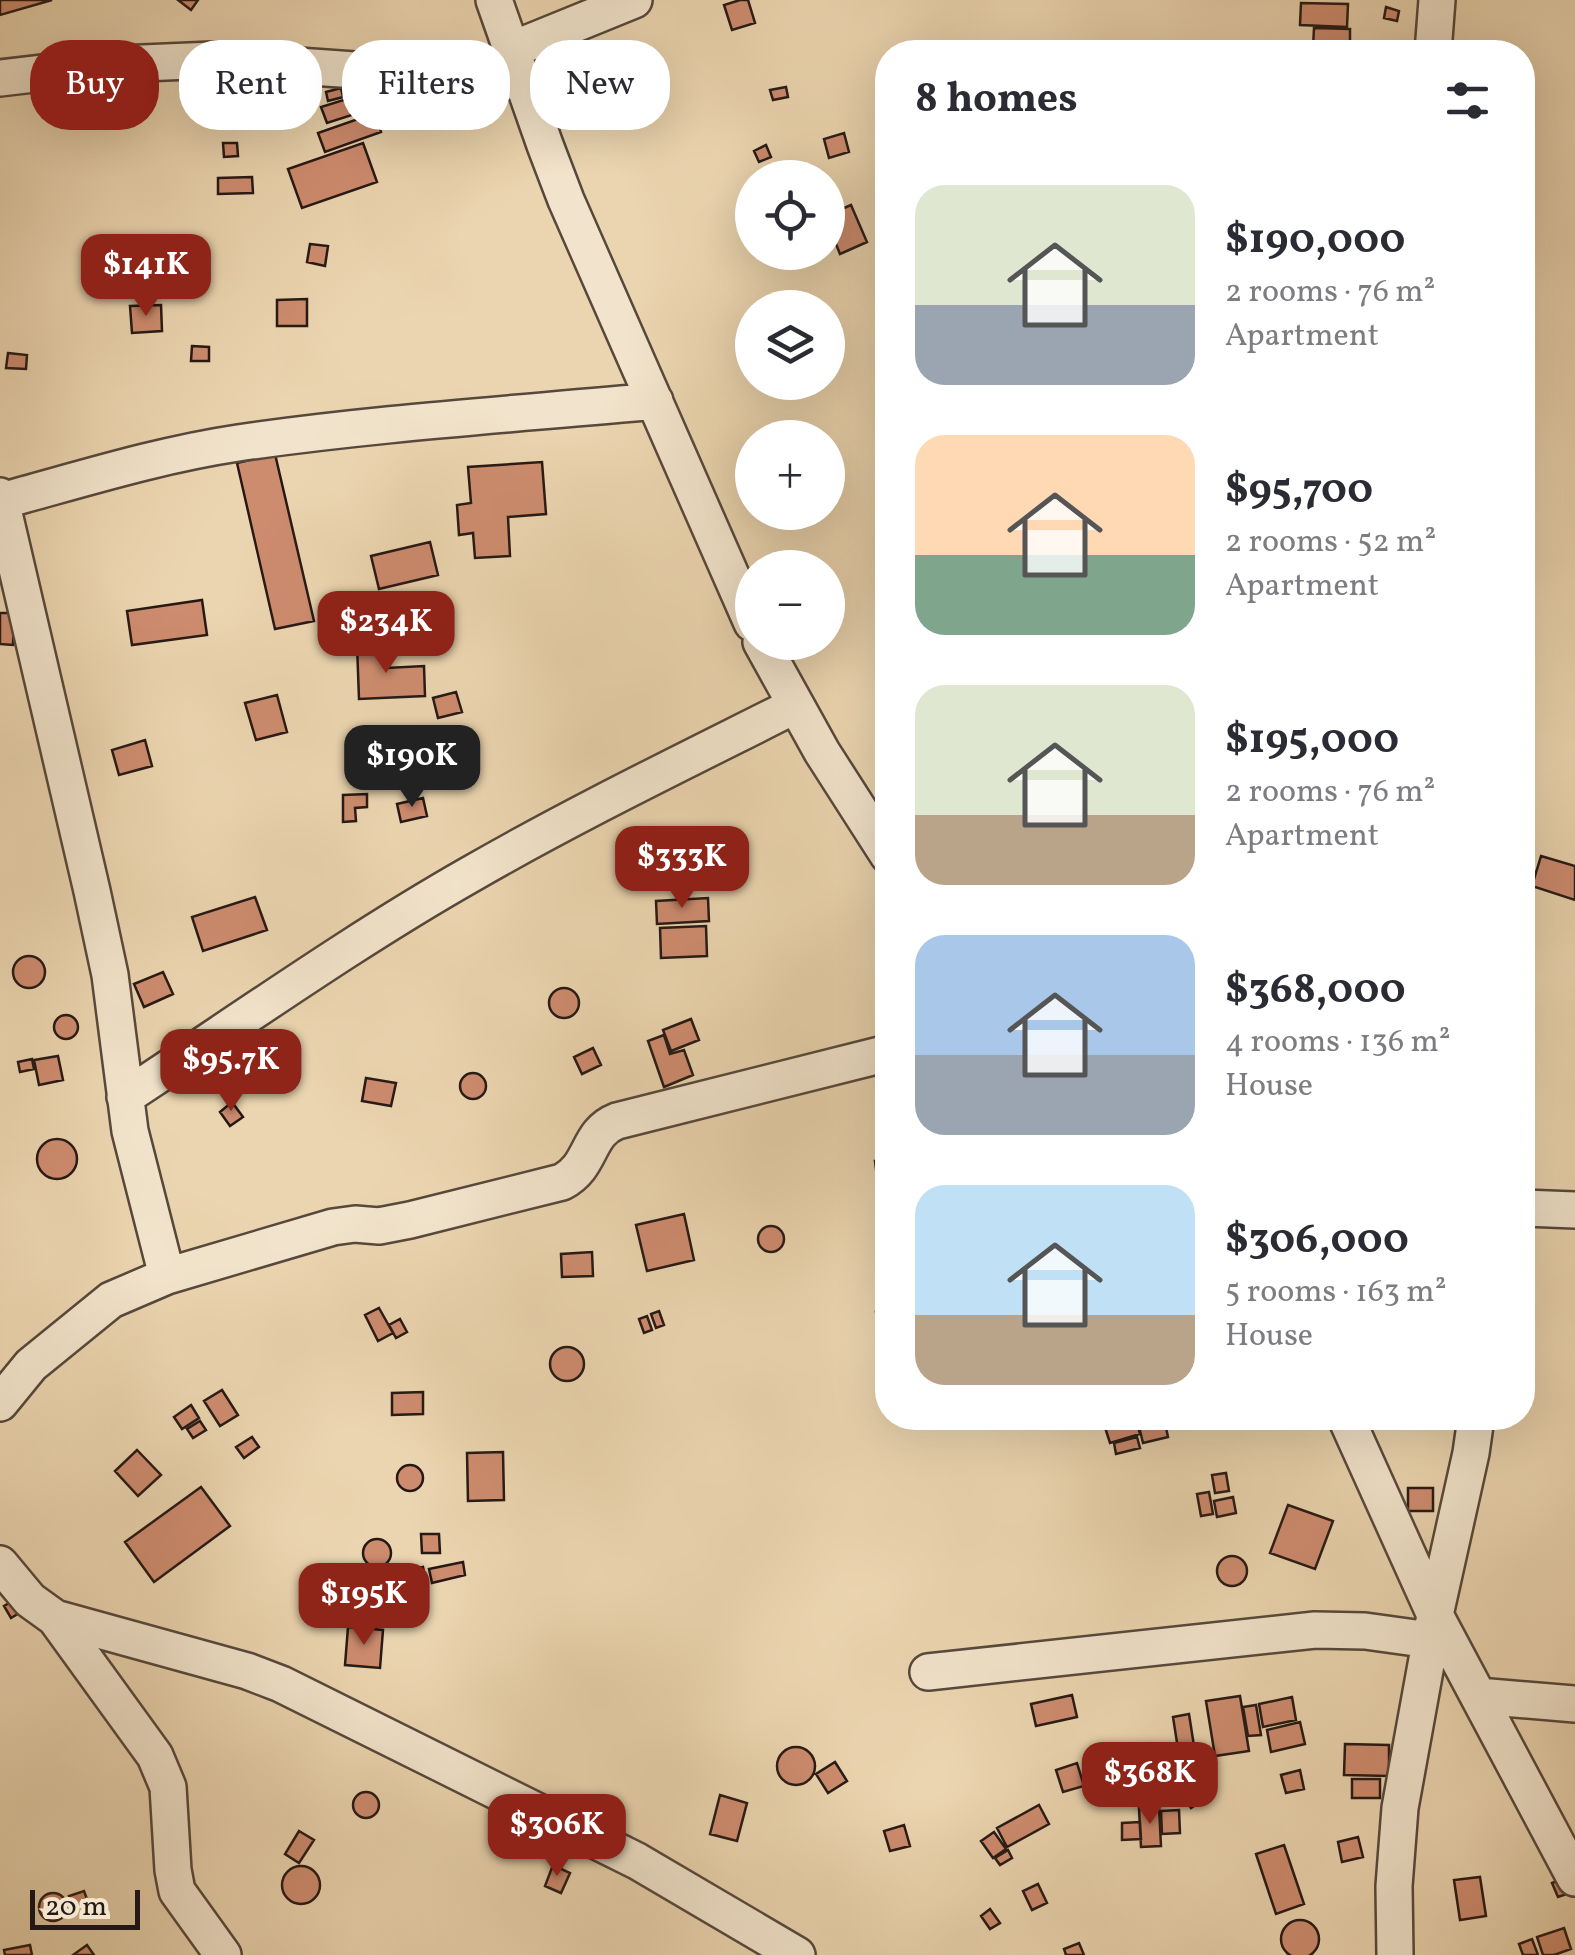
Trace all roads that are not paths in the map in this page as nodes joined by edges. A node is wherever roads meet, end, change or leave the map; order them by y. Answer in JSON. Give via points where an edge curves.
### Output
{"nodes":[{"id":1,"x":494,"y":0,"type":"edge"},
{"id":2,"x":634,"y":0,"type":"edge"},
{"id":3,"x":1437,"y":0,"type":"edge"},
{"id":4,"x":1434,"y":40,"type":"edge"},
{"id":5,"x":517,"y":66,"type":"junction"},
{"id":6,"x":0,"y":78,"type":"edge"},
{"id":7,"x":654,"y":401,"type":"junction"},
{"id":8,"x":1,"y":498,"type":"edge"},
{"id":9,"x":735,"y":584,"type":"edge"},
{"id":10,"x":771,"y":660,"type":"edge"},
{"id":11,"x":796,"y":706,"type":"junction"},
{"id":12,"x":875,"y":835,"type":"edge"},
{"id":13,"x":875,"y":1056,"type":"edge"},
{"id":14,"x":125,"y":1098,"type":"junction"},
{"id":15,"x":1535,"y":1208,"type":"edge"},
{"id":16,"x":1575,"y":1210,"type":"edge"},
{"id":17,"x":167,"y":1276,"type":"junction"},
{"id":18,"x":0,"y":1403,"type":"edge"},
{"id":19,"x":1351,"y":1430,"type":"edge"},
{"id":20,"x":1474,"y":1430,"type":"edge"},
{"id":21,"x":0,"y":1564,"type":"edge"},
{"id":22,"x":55,"y":1618,"type":"junction"},
{"id":23,"x":1432,"y":1627,"type":"junction"},
{"id":24,"x":928,"y":1672,"type":"dead end"},
{"id":25,"x":1478,"y":1696,"type":"junction"},
{"id":26,"x":1575,"y":1704,"type":"edge"},
{"id":27,"x":1575,"y":1878,"type":"edge"},
{"id":28,"x":223,"y":1955,"type":"edge"},
{"id":29,"x":798,"y":1955,"type":"edge"},
{"id":30,"x":1395,"y":1955,"type":"edge"}],
"edges":[{"from":1,"to":5,"type":"street"},
{"from":2,"to":5,"type":"street"},
{"from":3,"to":4,"type":"street"},
{"from":5,"to":6,"type":"street","via":[[213,60]]},
{"from":5,"to":7,"type":"street","via":[[566,200]]},
{"from":7,"to":8,"type":"street","via":[[236,443]]},
{"from":7,"to":9,"type":"street"},
{"from":8,"to":14,"type":"street","via":[[110,974]]},
{"from":10,"to":11,"type":"street"},
{"from":11,"to":12,"type":"street"},
{"from":11,"to":14,"type":"street","via":[[470,874]]},
{"from":13,"to":17,"type":"street","via":[[617,1121],[605,1126],[576,1175],[562,1182],[380,1226],[333,1227]]},
{"from":14,"to":17,"type":"street"},
{"from":15,"to":16,"type":"street"},
{"from":17,"to":18,"type":"street","via":[[111,1300],[31,1365]]},
{"from":19,"to":23,"type":"street"},
{"from":20,"to":23,"type":"street"},
{"from":21,"to":22,"type":"street"},
{"from":22,"to":28,"type":"street","via":[[156,1756],[168,1788],[177,1891]]},
{"from":22,"to":29,"type":"street","via":[[282,1684],[637,1860]]},
{"from":23,"to":24,"type":"street","via":[[1315,1630]]},
{"from":23,"to":25,"type":"street"},
{"from":23,"to":30,"type":"street","via":[[1400,1808]]},
{"from":25,"to":26,"type":"street"},
{"from":25,"to":27,"type":"street"}]}
